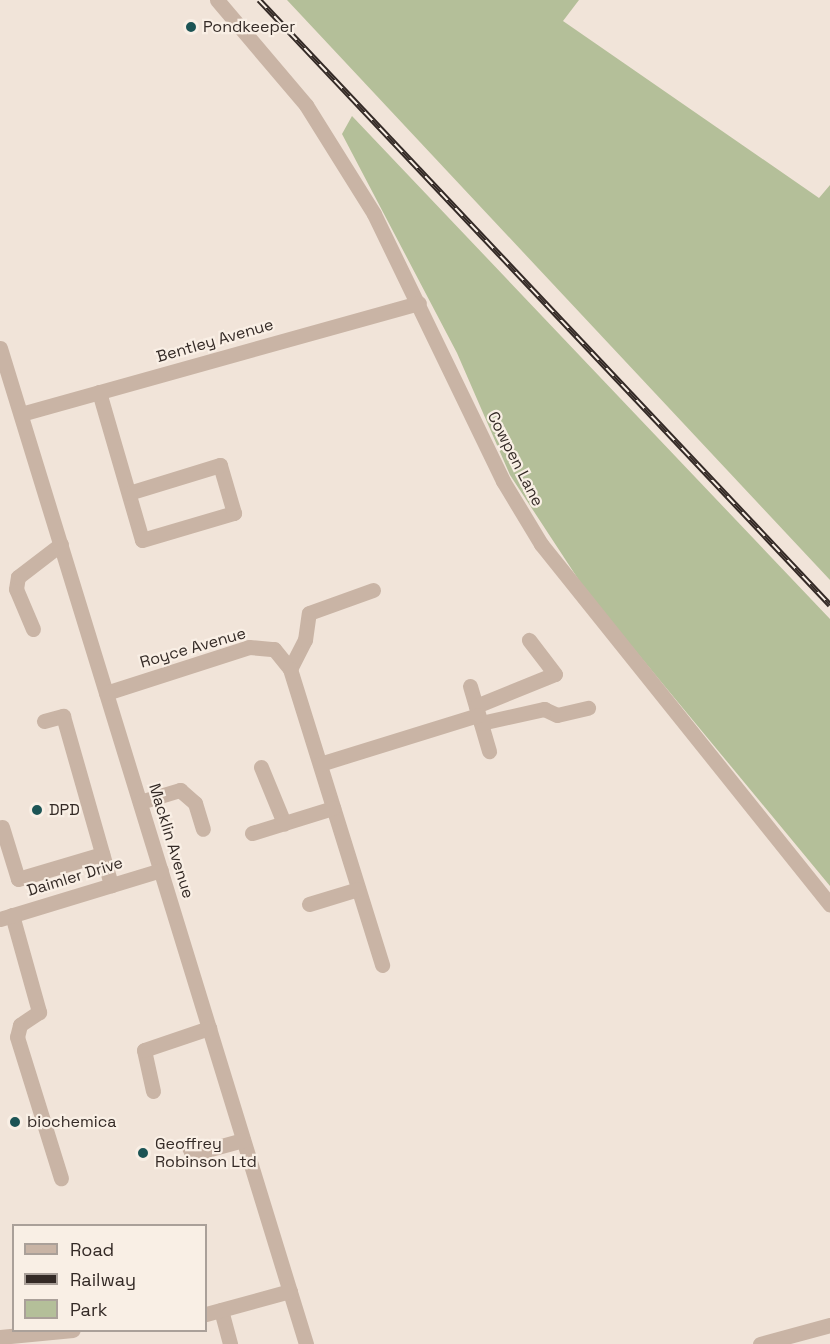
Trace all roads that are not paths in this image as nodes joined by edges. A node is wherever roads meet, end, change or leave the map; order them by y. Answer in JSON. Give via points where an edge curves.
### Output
{"nodes":[{"id":1,"x":217,"y":0,"type":"edge"},
{"id":2,"x":419,"y":303,"type":"junction"},
{"id":3,"x":0,"y":348,"type":"edge"},
{"id":4,"x":99,"y":392,"type":"junction"},
{"id":5,"x":21,"y":414,"type":"junction"},
{"id":6,"x":129,"y":493,"type":"junction"},
{"id":7,"x":61,"y":544,"type":"junction"},
{"id":8,"x":373,"y":590,"type":"dead end"},
{"id":9,"x":33,"y":629,"type":"dead end"},
{"id":10,"x":529,"y":640,"type":"dead end"},
{"id":11,"x":290,"y":669,"type":"junction"},
{"id":12,"x":470,"y":686,"type":"dead end"},
{"id":13,"x":106,"y":693,"type":"junction"},
{"id":14,"x":588,"y":708,"type":"dead end"},
{"id":15,"x":478,"y":715,"type":"junction"},
{"id":16,"x":45,"y":721,"type":"dead end"},
{"id":17,"x":489,"y":751,"type":"dead end"},
{"id":18,"x":320,"y":764,"type":"junction"},
{"id":19,"x":261,"y":767,"type":"dead end"},
{"id":20,"x":140,"y":802,"type":"junction"},
{"id":21,"x":333,"y":808,"type":"junction"},
{"id":22,"x":284,"y":823,"type":"junction"},
{"id":23,"x":2,"y":827,"type":"dead end"},
{"id":24,"x":204,"y":829,"type":"dead end"},
{"id":25,"x":252,"y":833,"type":"dead end"},
{"id":26,"x":102,"y":854,"type":"junction"},
{"id":27,"x":161,"y":870,"type":"junction"},
{"id":28,"x":111,"y":885,"type":"junction"},
{"id":29,"x":358,"y":889,"type":"junction"},
{"id":30,"x":309,"y":904,"type":"dead end"},
{"id":31,"x":830,"y":905,"type":"edge"},
{"id":32,"x":6,"y":917,"type":"edge"},
{"id":33,"x":382,"y":965,"type":"dead end"},
{"id":34,"x":209,"y":1028,"type":"junction"},
{"id":35,"x":153,"y":1091,"type":"dead end"},
{"id":36,"x":243,"y":1140,"type":"junction"},
{"id":37,"x":188,"y":1144,"type":"dead end"},
{"id":38,"x":61,"y":1178,"type":"dead end"},
{"id":39,"x":290,"y":1291,"type":"junction"},
{"id":40,"x":221,"y":1310,"type":"junction"},
{"id":41,"x":207,"y":1314,"type":"edge"},
{"id":42,"x":830,"y":1325,"type":"edge"},
{"id":43,"x":53,"y":1332,"type":"edge"},
{"id":44,"x":0,"y":1337,"type":"edge"},
{"id":45,"x":230,"y":1344,"type":"edge"},
{"id":46,"x":306,"y":1344,"type":"edge"},
{"id":47,"x":760,"y":1344,"type":"edge"}],
"edges":[{"from":1,"to":2,"type":"street","name":"Cowpen Lane","via":[[306,105],[374,214]]},
{"from":2,"to":4,"type":"street","name":"Bentley Avenue"},
{"from":2,"to":31,"type":"street","name":"Cowpen Lane","via":[[503,481],[541,544]]},
{"from":3,"to":5,"type":"street","name":"Macklin Avenue"},
{"from":4,"to":5,"type":"street","name":"Bentley Avenue"},
{"from":4,"to":6,"type":"street"},
{"from":5,"to":7,"type":"street","name":"Macklin Avenue"},
{"from":6,"to":6,"type":"street","via":[[142,540],[234,513],[220,465]]},
{"from":7,"to":9,"type":"street","via":[[18,577],[16,589]]},
{"from":7,"to":13,"type":"street","name":"Macklin Avenue"},
{"from":8,"to":11,"type":"street","via":[[309,612],[305,640]]},
{"from":10,"to":15,"type":"street","via":[[555,674]]},
{"from":11,"to":13,"type":"street","name":"Royce Avenue","via":[[274,649],[249,647]]},
{"from":11,"to":18,"type":"street","name":"Royce Avenue"},
{"from":12,"to":15,"type":"street"},
{"from":13,"to":20,"type":"street","name":"Macklin Avenue"},
{"from":14,"to":15,"type":"street","via":[[557,715],[544,709]]},
{"from":15,"to":17,"type":"street"},
{"from":15,"to":18,"type":"street"},
{"from":16,"to":26,"type":"street","via":[[63,716]]},
{"from":18,"to":21,"type":"street","name":"Royce Avenue"},
{"from":19,"to":22,"type":"street"},
{"from":20,"to":24,"type":"street","via":[[180,790],[195,803]]},
{"from":20,"to":27,"type":"street","name":"Macklin Avenue"},
{"from":21,"to":22,"type":"street"},
{"from":21,"to":29,"type":"street","name":"Royce Avenue"},
{"from":22,"to":25,"type":"street"},
{"from":23,"to":26,"type":"street","via":[[18,879]]},
{"from":26,"to":28,"type":"street"},
{"from":27,"to":28,"type":"street","name":"Daimler Drive"},
{"from":27,"to":34,"type":"street","name":"Macklin Avenue"},
{"from":28,"to":32,"type":"street","name":"Daimler Drive"},
{"from":29,"to":30,"type":"street"},
{"from":29,"to":33,"type":"street","name":"Royce Avenue"},
{"from":32,"to":38,"type":"street","via":[[39,1012],[20,1025],[17,1037]]},
{"from":34,"to":35,"type":"street","via":[[144,1050]]},
{"from":34,"to":36,"type":"street","name":"Macklin Avenue"},
{"from":36,"to":37,"type":"street","via":[[192,1154]]},
{"from":36,"to":39,"type":"street","name":"Macklin Avenue"},
{"from":39,"to":40,"type":"street"},
{"from":39,"to":46,"type":"street","name":"Macklin Avenue"},
{"from":40,"to":41,"type":"street"},
{"from":40,"to":45,"type":"street"},
{"from":42,"to":47,"type":"street"},
{"from":43,"to":44,"type":"street"}]}
